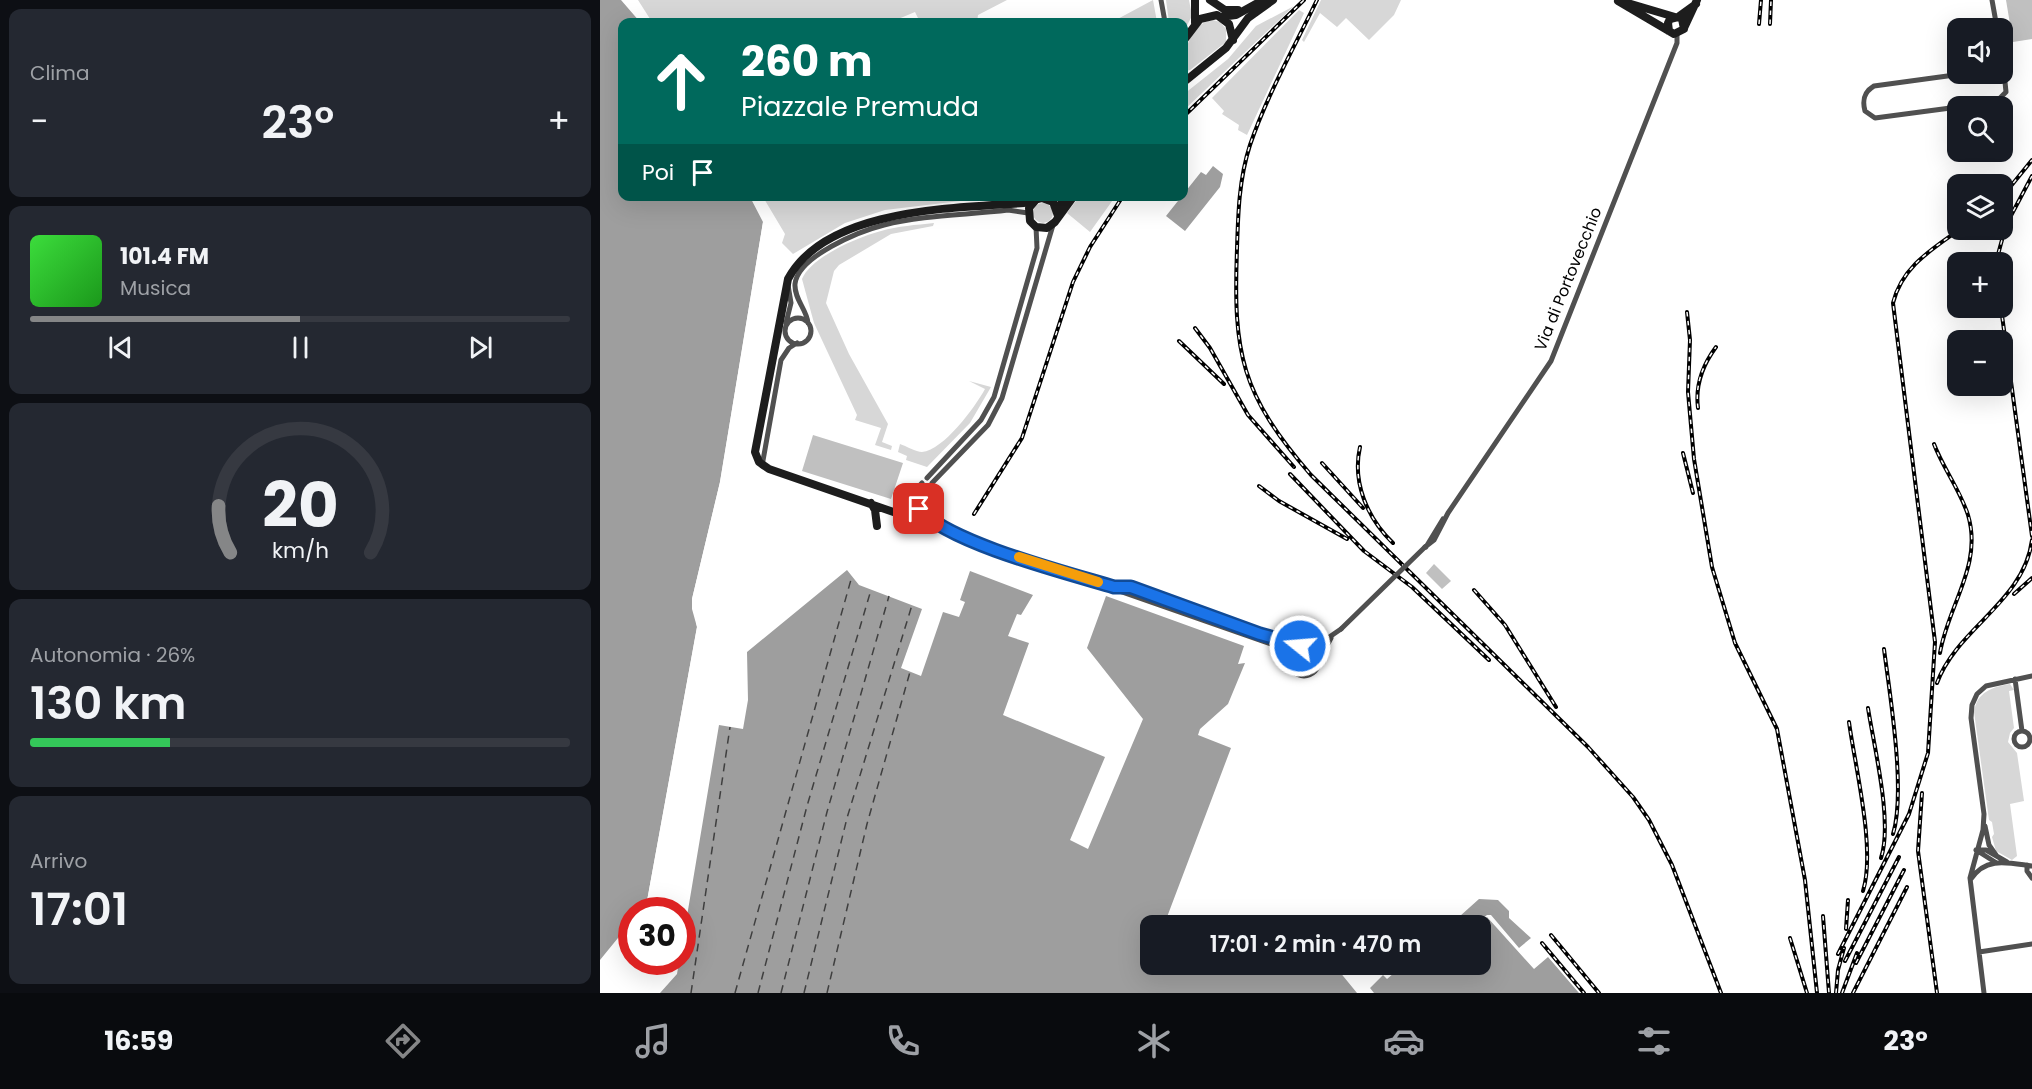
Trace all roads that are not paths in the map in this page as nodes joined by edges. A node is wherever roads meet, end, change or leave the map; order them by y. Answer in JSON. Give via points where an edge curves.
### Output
{"nodes":[{"id":1,"x":1161,"y":0,"type":"edge"},
{"id":2,"x":1195,"y":0,"type":"edge"},
{"id":3,"x":1209,"y":0,"type":"edge"},
{"id":4,"x":1263,"y":0,"type":"edge"},
{"id":5,"x":1273,"y":0,"type":"edge"},
{"id":6,"x":1618,"y":0,"type":"edge"},
{"id":7,"x":1992,"y":0,"type":"edge"},
{"id":8,"x":1696,"y":2,"type":"edge"},
{"id":9,"x":1250,"y":6,"type":"junction"},
{"id":10,"x":1218,"y":16,"type":"junction"},
{"id":11,"x":1676,"y":17,"type":"junction"},
{"id":12,"x":1164,"y":18,"type":"edge"},
{"id":13,"x":1995,"y":18,"type":"edge"},
{"id":14,"x":1195,"y":23,"type":"junction"},
{"id":15,"x":1677,"y":31,"type":"junction"},
{"id":16,"x":1188,"y":34,"type":"edge"},
{"id":17,"x":1233,"y":40,"type":"junction"},
{"id":18,"x":1947,"y":76,"type":"edge"},
{"id":19,"x":1188,"y":77,"type":"edge"},
{"id":20,"x":1947,"y":109,"type":"edge"},
{"id":21,"x":1035,"y":201,"type":"joint"},
{"id":22,"x":1052,"y":201,"type":"edge"},
{"id":23,"x":1063,"y":201,"type":"edge"},
{"id":24,"x":1069,"y":201,"type":"edge"},
{"id":25,"x":1028,"y":213,"type":"junction"},
{"id":26,"x":1058,"y":213,"type":"junction"},
{"id":27,"x":1053,"y":225,"type":"junction"},
{"id":28,"x":1036,"y":227,"type":"junction"},
{"id":29,"x":786,"y":323,"type":"junction"},
{"id":30,"x":808,"y":323,"type":"junction"},
{"id":31,"x":797,"y":343,"type":"junction"},
{"id":32,"x":762,"y":466,"type":"junction"},
{"id":33,"x":927,"y":478,"type":"dead end"},
{"id":34,"x":922,"y":483,"type":"dead end"},
{"id":35,"x":932,"y":483,"type":"dead end"},
{"id":36,"x":927,"y":488,"type":"dead end"},
{"id":37,"x":909,"y":496,"type":"junction"},
{"id":38,"x":919,"y":501,"type":"junction"},
{"id":39,"x":871,"y":503,"type":"junction"},
{"id":40,"x":919,"y":509,"type":"junction"},
{"id":41,"x":896,"y":511,"type":"junction"},
{"id":42,"x":905,"y":516,"type":"junction"},
{"id":43,"x":935,"y":524,"type":"junction"},
{"id":44,"x":877,"y":526,"type":"dead end"},
{"id":45,"x":1114,"y":587,"type":"junction"},
{"id":46,"x":1333,"y":635,"type":"junction"},
{"id":47,"x":1306,"y":646,"type":"junction"},
{"id":48,"x":1289,"y":661,"type":"junction"},
{"id":49,"x":1319,"y":661,"type":"junction"},
{"id":50,"x":2032,"y":676,"type":"edge"},
{"id":51,"x":2015,"y":679,"type":"junction"},
{"id":52,"x":2022,"y":731,"type":"junction"},
{"id":53,"x":2031,"y":738,"type":"edge"},
{"id":54,"x":1984,"y":821,"type":"junction"},
{"id":55,"x":1976,"y":850,"type":"junction"},
{"id":56,"x":1996,"y":859,"type":"junction"},
{"id":57,"x":2030,"y":866,"type":"edge"},
{"id":58,"x":2032,"y":878,"type":"edge"},
{"id":59,"x":1970,"y":880,"type":"junction"},
{"id":60,"x":2032,"y":945,"type":"edge"},
{"id":61,"x":1979,"y":952,"type":"junction"},
{"id":62,"x":1984,"y":993,"type":"edge"}],
"edges":[{"from":1,"to":12,"type":"street"},
{"from":2,"to":14,"type":"street"},
{"from":3,"to":9,"type":"street","via":[[1230,11]]},
{"from":3,"to":10,"type":"street"},
{"from":4,"to":9,"type":"street"},
{"from":5,"to":17,"type":"street","via":[[1248,18]]},
{"from":6,"to":11,"type":"street"},
{"from":6,"to":15,"type":"street"},
{"from":7,"to":13,"type":"street"},
{"from":8,"to":11,"type":"street"},
{"from":8,"to":15,"type":"street"},
{"from":9,"to":10,"type":"street","via":[[1236,15]]},
{"from":10,"to":14,"type":"street","via":[[1204,17]]},
{"from":10,"to":17,"type":"street","via":[[1229,24]]},
{"from":11,"to":15,"type":"street","via":[[1684,21]]},
{"from":11,"to":15,"type":"street","name":"Via di Portovecchio","via":[[1668,23]]},
{"from":14,"to":16,"type":"street"},
{"from":15,"to":46,"type":"street","name":"Via di Portovecchio","bridge":true,"via":[[1677,43],[1551,361],[1425,548]]},
{"from":17,"to":19,"type":"street"},
{"from":18,"to":20,"type":"street","via":[[1874,86],[1863,103],[1875,118]]},
{"from":21,"to":25,"type":"street"},
{"from":21,"to":29,"type":"street","via":[[874,220],[816,246],[788,279]]},
{"from":22,"to":26,"type":"street"},
{"from":23,"to":26,"type":"street"},
{"from":24,"to":26,"type":"street"},
{"from":25,"to":28,"type":"street"},
{"from":25,"to":30,"type":"street","via":[[1008,210],[887,224],[824,250],[805,265],[796,281],[797,296]]},
{"from":26,"to":27,"type":"street"},
{"from":27,"to":28,"type":"street"},
{"from":27,"to":35,"type":"street","via":[[1002,398],[987,425]]},
{"from":28,"to":33,"type":"street","via":[[1036,248],[994,397],[979,422]]},
{"from":29,"to":30,"type":"street","via":[[802,318]]},
{"from":29,"to":31,"type":"street","via":[[787,338]]},
{"from":29,"to":32,"type":"street","via":[[755,452]]},
{"from":30,"to":31,"type":"street","via":[[810,335]]},
{"from":31,"to":32,"type":"street","via":[[781,360]]},
{"from":32,"to":39,"type":"street"},
{"from":34,"to":37,"type":"street"},
{"from":36,"to":38,"type":"street"},
{"from":37,"to":38,"type":"street"},
{"from":37,"to":41,"type":"street"},
{"from":38,"to":40,"type":"street"},
{"from":39,"to":41,"type":"street"},
{"from":39,"to":44,"type":"street"},
{"from":40,"to":42,"type":"street"},
{"from":40,"to":43,"type":"street"},
{"from":41,"to":42,"type":"street"},
{"from":42,"to":43,"type":"street"},
{"from":43,"to":45,"type":"street","via":[[983,545]]},
{"from":45,"to":47,"type":"street","via":[[1131,587]]},
{"from":45,"to":48,"type":"street","via":[[1274,645],[1284,651]]},
{"from":46,"to":47,"type":"street","name":"Via di Portovecchio"},
{"from":46,"to":49,"type":"street","name":"Via di Portovecchio"},
{"from":47,"to":48,"type":"street","via":[[1293,651]]},
{"from":47,"to":49,"type":"street","via":[[1317,653]]},
{"from":48,"to":49,"type":"street","via":[[1294,671],[1305,675],[1315,671]]},
{"from":50,"to":51,"type":"street"},
{"from":51,"to":52,"type":"street"},
{"from":51,"to":54,"type":"street","via":[[1986,686],[1972,705]]},
{"from":52,"to":53,"type":"street"},
{"from":52,"to":53,"type":"street","via":[[2015,736],[2016,745],[2024,747]]},
{"from":54,"to":55,"type":"street"},
{"from":54,"to":56,"type":"street"},
{"from":55,"to":56,"type":"street"},
{"from":55,"to":59,"type":"street"},
{"from":56,"to":57,"type":"street"},
{"from":56,"to":59,"type":"street"},
{"from":57,"to":58,"type":"street","via":[[2027,871]]},
{"from":59,"to":61,"type":"street"},
{"from":60,"to":61,"type":"street"},
{"from":61,"to":62,"type":"street"}]}
